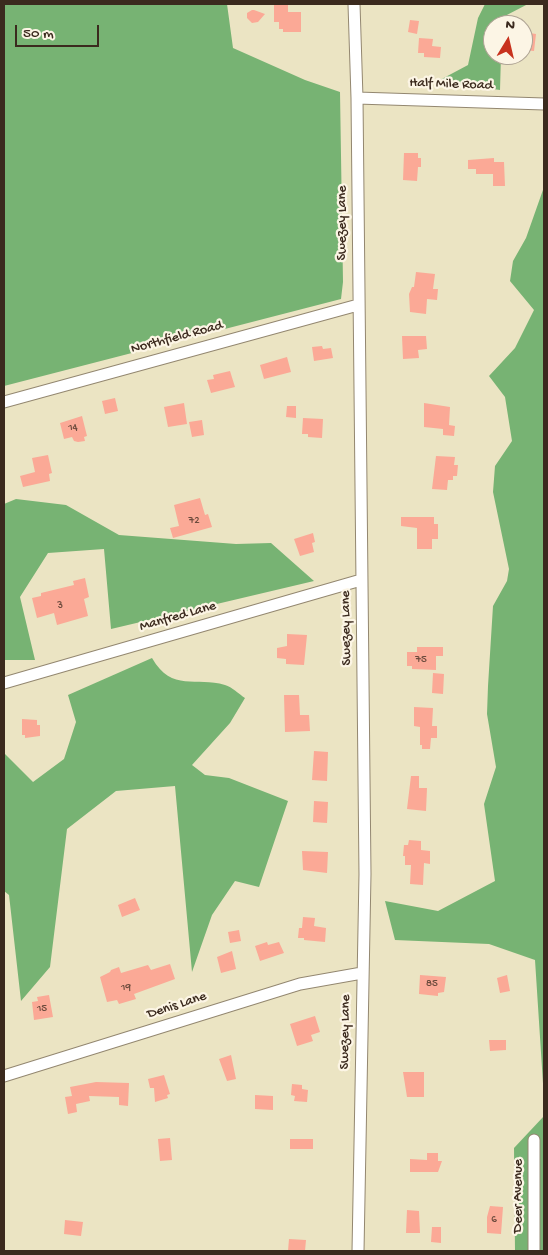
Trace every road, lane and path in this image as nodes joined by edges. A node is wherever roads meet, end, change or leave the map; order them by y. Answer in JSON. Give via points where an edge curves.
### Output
{"nodes":[{"id":1,"x":354,"y":4,"type":"edge"},
{"id":2,"x":357,"y":98,"type":"junction"},
{"id":3,"x":544,"y":104,"type":"edge"},
{"id":4,"x":358,"y":305,"type":"junction"},
{"id":5,"x":4,"y":402,"type":"edge"},
{"id":6,"x":361,"y":580,"type":"junction"},
{"id":7,"x":4,"y":682,"type":"edge"},
{"id":8,"x":362,"y":973,"type":"junction"},
{"id":9,"x":4,"y":1076,"type":"edge"},
{"id":10,"x":534,"y":1140,"type":"dead end"},
{"id":11,"x":358,"y":1251,"type":"edge"},
{"id":12,"x":534,"y":1251,"type":"edge"}],
"edges":[{"from":1,"to":2,"type":"street","name":"Swezey Lane"},
{"from":2,"to":3,"type":"street","name":"Half Mile Road"},
{"from":2,"to":4,"type":"street","name":"Swezey Lane"},
{"from":4,"to":5,"type":"street","name":"Northfield Road"},
{"from":4,"to":6,"type":"street","name":"Swezey Lane"},
{"from":6,"to":7,"type":"street","name":"Manfred Lane"},
{"from":6,"to":8,"type":"street","name":"Swezey Lane","via":[[365,874]]},
{"from":8,"to":9,"type":"street","name":"Denis Lane","via":[[300,984]]},
{"from":8,"to":11,"type":"street","name":"Swezey Lane"},
{"from":10,"to":12,"type":"street","name":"Deer Avenue"}]}
